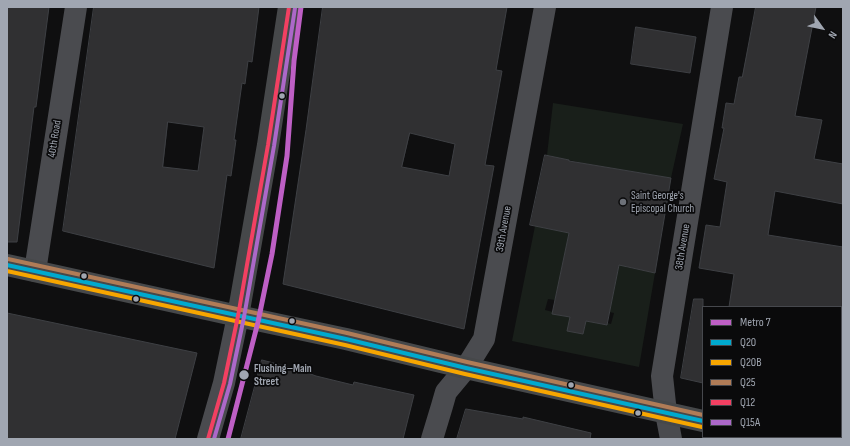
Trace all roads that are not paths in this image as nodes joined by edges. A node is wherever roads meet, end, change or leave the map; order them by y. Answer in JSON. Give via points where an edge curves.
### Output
{"nodes":[{"id":1,"x":76,"y":7,"type":"edge"},
{"id":2,"x":289,"y":7,"type":"edge"},
{"id":3,"x":545,"y":7,"type":"edge"},
{"id":4,"x":722,"y":7,"type":"edge"},
{"id":5,"x":7,"y":265,"type":"edge"},
{"id":6,"x":35,"y":271,"type":"junction"},
{"id":7,"x":238,"y":316,"type":"junction"},
{"id":8,"x":466,"y":368,"type":"junction"},
{"id":9,"x":666,"y":413,"type":"junction"},
{"id":10,"x":702,"y":421,"type":"edge"},
{"id":11,"x":208,"y":439,"type":"edge"},
{"id":12,"x":432,"y":439,"type":"edge"},
{"id":13,"x":671,"y":439,"type":"edge"}],
"edges":[{"from":1,"to":6,"type":"street","name":"40th Road"},
{"from":2,"to":7,"type":"main road"},
{"from":3,"to":8,"type":"street","name":"39th Avenue","via":[[484,339]]},
{"from":4,"to":9,"type":"street","name":"38th Avenue","via":[[662,376]]},
{"from":5,"to":6,"type":"main road"},
{"from":6,"to":7,"type":"main road"},
{"from":7,"to":8,"type":"main road"},
{"from":7,"to":11,"type":"street","via":[[224,383]]},
{"from":8,"to":9,"type":"main road"},
{"from":8,"to":12,"type":"street","name":"39th Avenue","via":[[446,392]]},
{"from":9,"to":10,"type":"main road"},
{"from":9,"to":13,"type":"street","name":"38th Avenue"}]}
